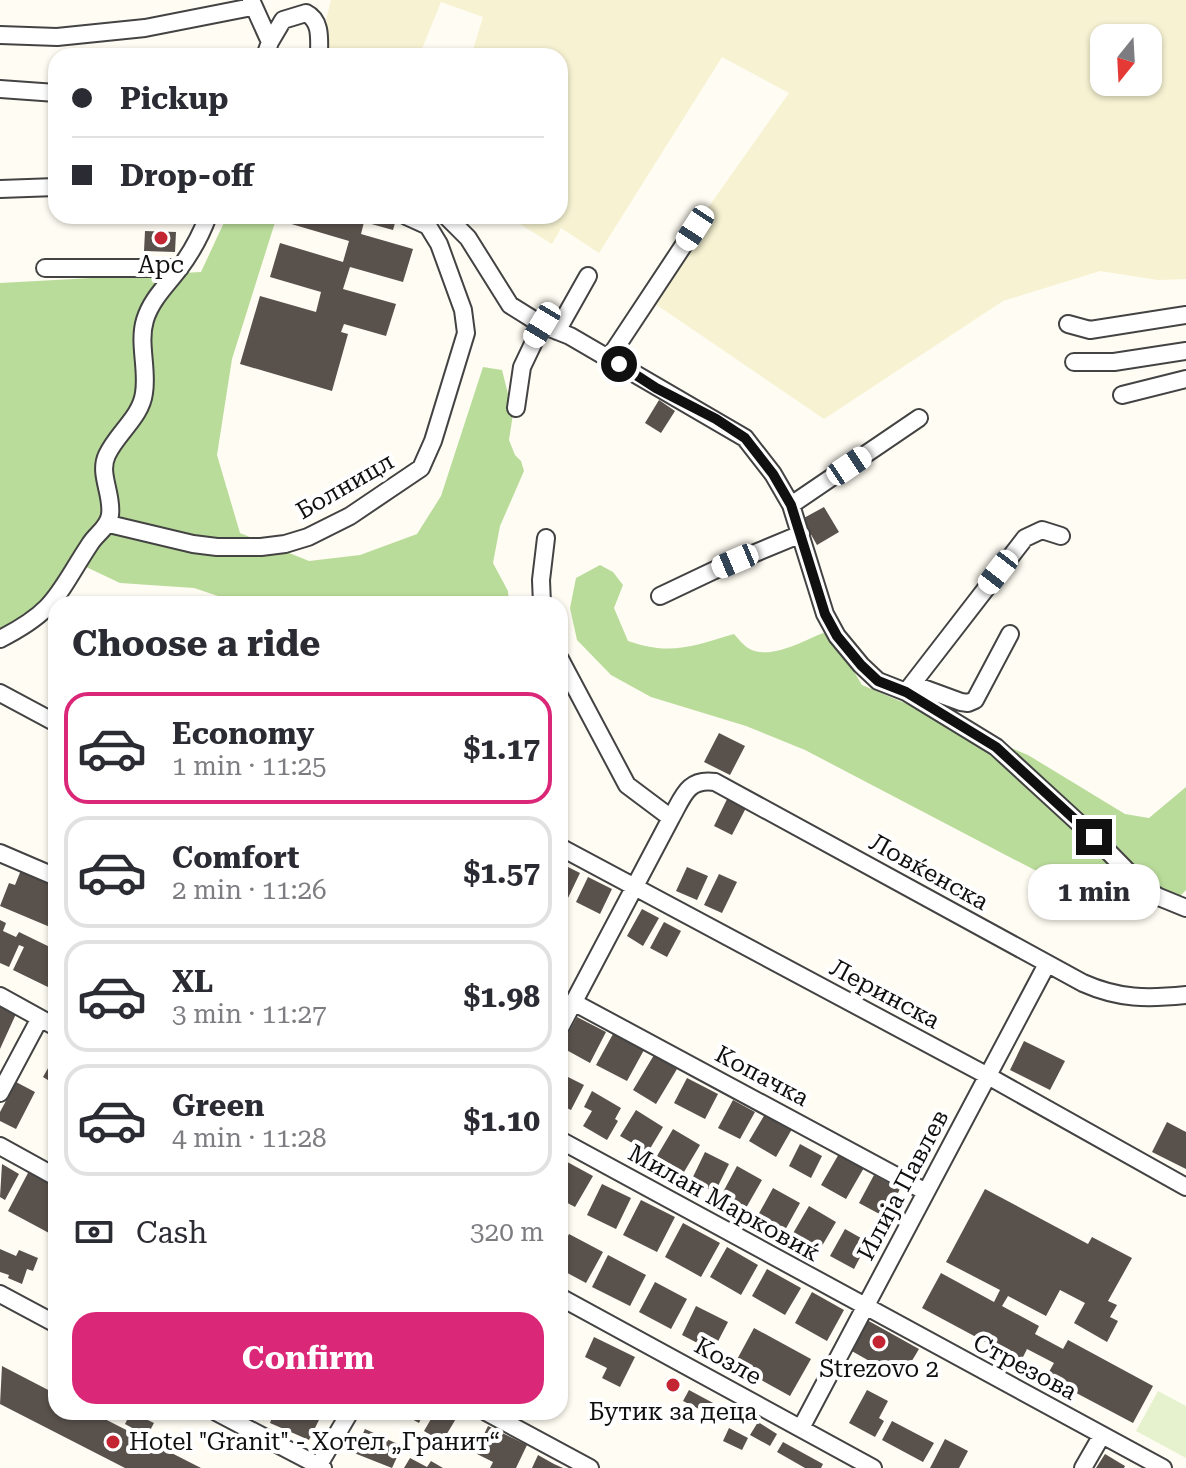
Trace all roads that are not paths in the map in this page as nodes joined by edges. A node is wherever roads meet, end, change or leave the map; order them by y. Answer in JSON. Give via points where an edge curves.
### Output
{"nodes":[{"id":1,"x":252,"y":3,"type":"edge"},
{"id":2,"x":0,"y":35,"type":"edge"},
{"id":3,"x":267,"y":48,"type":"edge"},
{"id":4,"x":268,"y":48,"type":"edge"},
{"id":5,"x":318,"y":48,"type":"edge"},
{"id":6,"x":0,"y":89,"type":"edge"},
{"id":7,"x":48,"y":92,"type":"edge"},
{"id":8,"x":48,"y":187,"type":"edge"},
{"id":9,"x":0,"y":189,"type":"edge"},
{"id":10,"x":204,"y":224,"type":"edge"},
{"id":11,"x":424,"y":224,"type":"edge"},
{"id":12,"x":454,"y":224,"type":"edge"},
{"id":13,"x":695,"y":228,"type":"dead end"},
{"id":14,"x":45,"y":268,"type":"dead end"},
{"id":15,"x":180,"y":268,"type":"junction"},
{"id":16,"x":588,"y":276,"type":"dead end"},
{"id":17,"x":1186,"y":315,"type":"edge"},
{"id":18,"x":1068,"y":324,"type":"dead end"},
{"id":19,"x":550,"y":328,"type":"junction"},
{"id":20,"x":1186,"y":351,"type":"edge"},
{"id":21,"x":609,"y":358,"type":"junction"},
{"id":22,"x":1074,"y":362,"type":"dead end"},
{"id":23,"x":1186,"y":379,"type":"edge"},
{"id":24,"x":1122,"y":395,"type":"dead end"},
{"id":25,"x":516,"y":408,"type":"dead end"},
{"id":26,"x":919,"y":418,"type":"dead end"},
{"id":27,"x":791,"y":505,"type":"junction"},
{"id":28,"x":109,"y":524,"type":"junction"},
{"id":29,"x":801,"y":534,"type":"junction"},
{"id":30,"x":1061,"y":536,"type":"dead end"},
{"id":31,"x":546,"y":538,"type":"dead end"},
{"id":32,"x":59,"y":596,"type":"edge"},
{"id":33,"x":542,"y":596,"type":"edge"},
{"id":34,"x":660,"y":596,"type":"dead end"},
{"id":35,"x":48,"y":608,"type":"edge"},
{"id":36,"x":1010,"y":634,"type":"dead end"},
{"id":37,"x":0,"y":639,"type":"edge"},
{"id":38,"x":568,"y":674,"type":"edge"},
{"id":39,"x":909,"y":688,"type":"junction"},
{"id":40,"x":0,"y":693,"type":"edge"},
{"id":41,"x":48,"y":719,"type":"edge"},
{"id":42,"x":671,"y":818,"type":"junction"},
{"id":43,"x":568,"y":851,"type":"edge"},
{"id":44,"x":0,"y":853,"type":"edge"},
{"id":45,"x":48,"y":874,"type":"edge"},
{"id":46,"x":634,"y":887,"type":"junction"},
{"id":47,"x":1186,"y":908,"type":"edge"},
{"id":48,"x":1047,"y":964,"type":"junction"},
{"id":49,"x":1186,"y":995,"type":"edge"},
{"id":50,"x":0,"y":996,"type":"edge"},
{"id":51,"x":575,"y":1003,"type":"junction"},
{"id":52,"x":568,"y":1015,"type":"edge"},
{"id":53,"x":40,"y":1018,"type":"junction"},
{"id":54,"x":48,"y":1022,"type":"edge"},
{"id":55,"x":988,"y":1076,"type":"junction"},
{"id":56,"x":0,"y":1093,"type":"edge"},
{"id":57,"x":568,"y":1144,"type":"edge"},
{"id":58,"x":0,"y":1146,"type":"edge"},
{"id":59,"x":48,"y":1173,"type":"edge"},
{"id":60,"x":1186,"y":1187,"type":"edge"},
{"id":61,"x":926,"y":1192,"type":"junction"},
{"id":62,"x":0,"y":1294,"type":"edge"},
{"id":63,"x":568,"y":1301,"type":"edge"},
{"id":64,"x":865,"y":1308,"type":"junction"},
{"id":65,"x":48,"y":1320,"type":"edge"},
{"id":66,"x":231,"y":1420,"type":"edge"},
{"id":67,"x":346,"y":1420,"type":"edge"},
{"id":68,"x":501,"y":1420,"type":"edge"},
{"id":69,"x":801,"y":1428,"type":"junction"},
{"id":70,"x":1102,"y":1435,"type":"junction"},
{"id":71,"x":320,"y":1467,"type":"edge"},
{"id":72,"x":590,"y":1468,"type":"edge"},
{"id":73,"x":873,"y":1468,"type":"edge"},
{"id":74,"x":1083,"y":1468,"type":"edge"},
{"id":75,"x":1163,"y":1468,"type":"edge"}],
"edges":[{"from":1,"to":2,"type":"street","via":[[145,28],[57,37]]},
{"from":1,"to":3,"type":"street"},
{"from":4,"to":5,"type":"street","via":[[283,20],[306,13],[317,24]]},
{"from":6,"to":7,"type":"street"},
{"from":8,"to":9,"type":"street"},
{"from":10,"to":15,"type":"street"},
{"from":11,"to":28,"type":"street","name":"Болницл","via":[[439,244],[466,333],[421,468],[350,516],[285,544],[193,544]]},
{"from":12,"to":19,"type":"street","via":[[510,305]]},
{"from":13,"to":21,"type":"street"},
{"from":14,"to":15,"type":"street"},
{"from":15,"to":28,"type":"street","via":[[145,319],[144,397],[107,454]]},
{"from":16,"to":19,"type":"street"},
{"from":17,"to":18,"type":"street","via":[[1090,330]]},
{"from":19,"to":21,"type":"street"},
{"from":19,"to":25,"type":"street","via":[[522,367]]},
{"from":20,"to":22,"type":"street"},
{"from":21,"to":27,"type":"street","via":[[745,438]]},
{"from":23,"to":24,"type":"street"},
{"from":26,"to":27,"type":"street"},
{"from":27,"to":29,"type":"street"},
{"from":28,"to":32,"type":"street","via":[[92,540]]},
{"from":29,"to":34,"type":"street"},
{"from":29,"to":39,"type":"street","via":[[837,636],[878,681]]},
{"from":30,"to":39,"type":"street","via":[[1042,530],[1025,538]]},
{"from":31,"to":33,"type":"street"},
{"from":35,"to":37,"type":"street"},
{"from":36,"to":39,"type":"street","via":[[975,700],[961,702]]},
{"from":38,"to":42,"type":"street","via":[[627,785]]},
{"from":39,"to":47,"type":"street","via":[[996,747],[1144,888]]},
{"from":40,"to":41,"type":"street"},
{"from":42,"to":46,"type":"street","name":"Ловќенска"},
{"from":42,"to":48,"type":"street","name":"Ловќенска","via":[[695,783],[715,782]]},
{"from":43,"to":46,"type":"street","name":"Леринска"},
{"from":44,"to":45,"type":"street"},
{"from":46,"to":51,"type":"street","name":"Ловќенска"},
{"from":46,"to":55,"type":"street","name":"Леринска"},
{"from":48,"to":49,"type":"street","name":"Ловќенска","via":[[1115,995]]},
{"from":48,"to":55,"type":"street","name":"Илија Павлев"},
{"from":50,"to":53,"type":"street"},
{"from":51,"to":52,"type":"street","name":"Ловќенска"},
{"from":51,"to":61,"type":"street","name":"Копачка"},
{"from":53,"to":54,"type":"street"},
{"from":53,"to":56,"type":"street"},
{"from":55,"to":60,"type":"street","name":"Леринска"},
{"from":55,"to":61,"type":"street","name":"Илија Павлев"},
{"from":57,"to":64,"type":"street","name":"Милан Марковиќ"},
{"from":58,"to":59,"type":"street"},
{"from":61,"to":64,"type":"street","name":"Илија Павлев"},
{"from":62,"to":65,"type":"street"},
{"from":63,"to":69,"type":"street","name":"Козле"},
{"from":64,"to":69,"type":"street","name":"Илија Павлев"},
{"from":64,"to":70,"type":"street","name":"Стрезова"},
{"from":66,"to":71,"type":"street"},
{"from":67,"to":71,"type":"street"},
{"from":68,"to":72,"type":"street"},
{"from":69,"to":73,"type":"street","name":"Козле"},
{"from":70,"to":74,"type":"street"},
{"from":70,"to":75,"type":"street","name":"Стрезова"}]}
